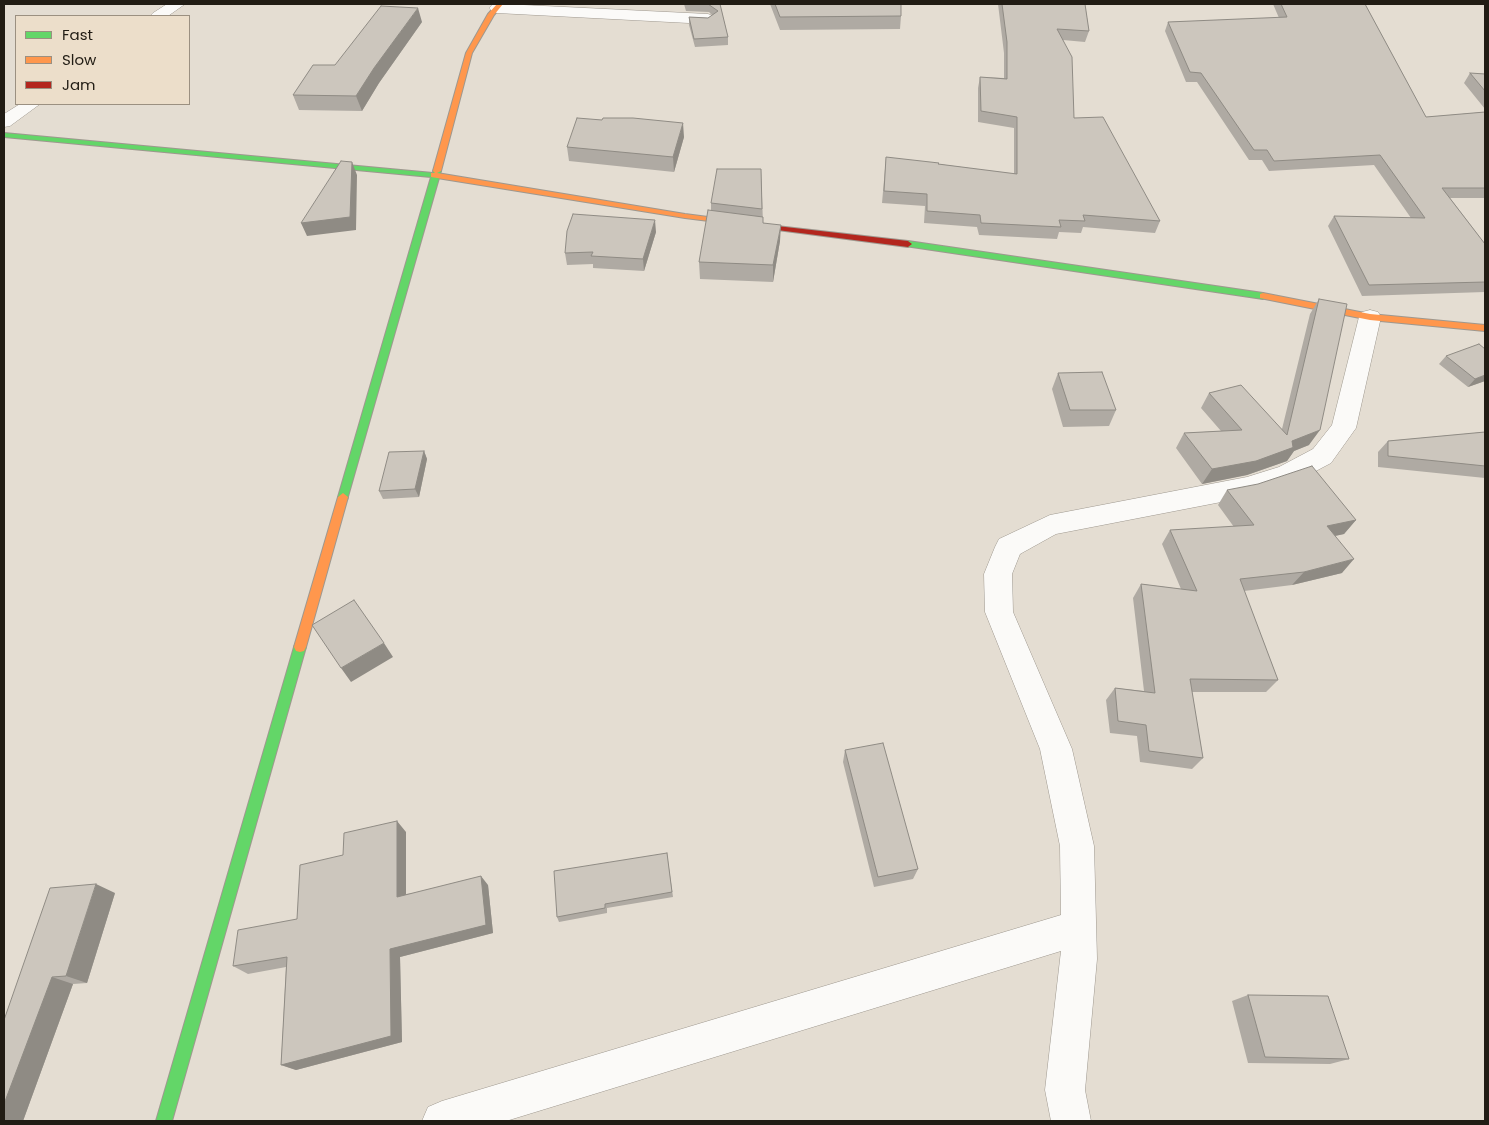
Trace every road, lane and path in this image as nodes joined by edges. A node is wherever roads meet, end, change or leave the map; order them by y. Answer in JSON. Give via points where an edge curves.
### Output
{"nodes":[{"id":1,"x":177,"y":4,"type":"edge"},
{"id":2,"x":499,"y":6,"type":"edge"},
{"id":3,"x":160,"y":15,"type":"edge"},
{"id":4,"x":708,"y":19,"type":"edge"},
{"id":5,"x":30,"y":105,"type":"edge"},
{"id":6,"x":4,"y":122,"type":"edge"},
{"id":7,"x":4,"y":135,"type":"edge"},
{"id":8,"x":436,"y":175,"type":"junction"},
{"id":9,"x":1370,"y":317,"type":"junction"},
{"id":10,"x":1485,"y":328,"type":"edge"},
{"id":11,"x":1078,"y":928,"type":"junction"},
{"id":12,"x":164,"y":1121,"type":"edge"},
{"id":13,"x":442,"y":1121,"type":"edge"},
{"id":14,"x":1071,"y":1121,"type":"edge"}],
"edges":[{"from":1,"to":3,"type":"street"},
{"from":2,"to":4,"type":"street"},
{"from":2,"to":8,"type":"street","via":[[469,52]]},
{"from":5,"to":6,"type":"street"},
{"from":7,"to":8,"type":"street"},
{"from":8,"to":9,"type":"street","via":[[685,216],[951,250],[1269,297]]},
{"from":8,"to":12,"type":"street"},
{"from":9,"to":10,"type":"street"},
{"from":9,"to":11,"type":"street","via":[[1344,428],[1322,456],[1288,474],[1247,488],[1050,525],[1009,547],[998,574],[999,612],[1056,749],[1077,846]]},
{"from":11,"to":13,"type":"street"},
{"from":11,"to":14,"type":"street","via":[[1079,959],[1064,1090]]}]}
